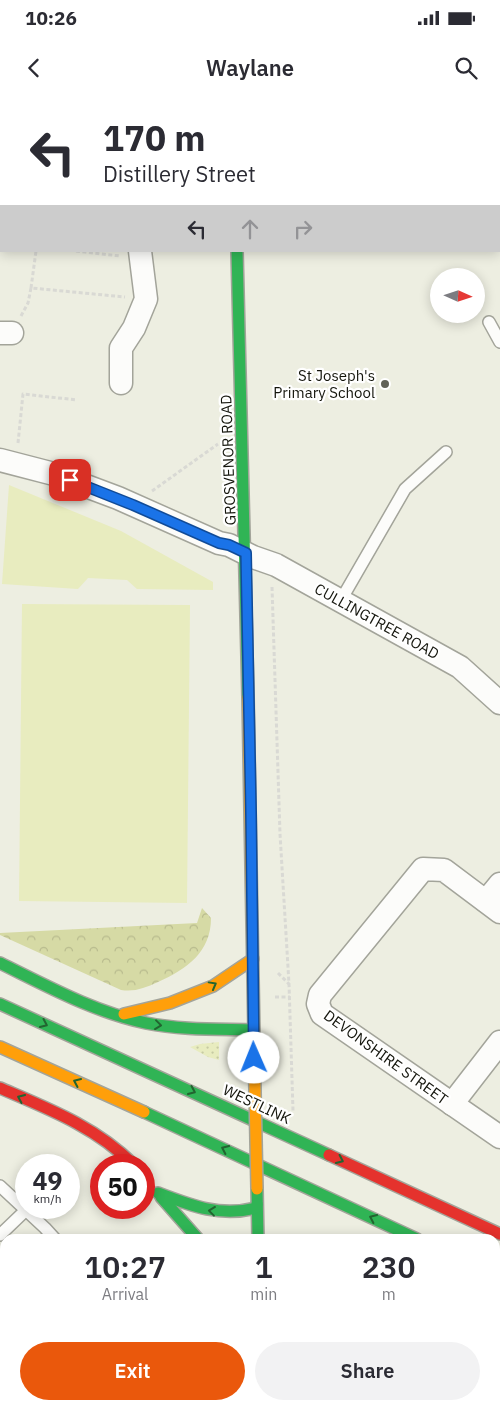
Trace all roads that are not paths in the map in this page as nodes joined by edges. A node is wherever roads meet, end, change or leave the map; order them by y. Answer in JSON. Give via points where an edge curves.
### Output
{"nodes":[{"id":1,"x":238,"y":252,"type":"edge"},
{"id":2,"x":141,"y":255,"type":"edge"},
{"id":3,"x":489,"y":322,"type":"dead end"},
{"id":4,"x":500,"y":342,"type":"edge"},
{"id":5,"x":121,"y":383,"type":"dead end"},
{"id":6,"x":446,"y":452,"type":"dead end"},
{"id":7,"x":8,"y":462,"type":"edge"},
{"id":8,"x":246,"y":553,"type":"junction"},
{"id":9,"x":341,"y":600,"type":"junction"},
{"id":10,"x":500,"y":703,"type":"edge"},
{"id":11,"x":495,"y":899,"type":"edge"},
{"id":12,"x":253,"y":959,"type":"junction"},
{"id":13,"x":0,"y":963,"type":"edge"},
{"id":14,"x":0,"y":1004,"type":"edge"},
{"id":15,"x":118,"y":1016,"type":"junction"},
{"id":16,"x":253,"y":1030,"type":"junction"},
{"id":17,"x":500,"y":1042,"type":"edge"},
{"id":18,"x":0,"y":1047,"type":"edge"},
{"id":19,"x":0,"y":1088,"type":"edge"},
{"id":20,"x":452,"y":1104,"type":"junction"},
{"id":21,"x":500,"y":1137,"type":"edge"},
{"id":22,"x":121,"y":1154,"type":"edge"},
{"id":23,"x":0,"y":1186,"type":"edge"},
{"id":24,"x":155,"y":1190,"type":"edge"},
{"id":25,"x":158,"y":1193,"type":"junction"},
{"id":26,"x":15,"y":1200,"type":"edge"},
{"id":27,"x":257,"y":1204,"type":"junction"},
{"id":28,"x":16,"y":1219,"type":"edge"},
{"id":29,"x":35,"y":1219,"type":"edge"},
{"id":30,"x":0,"y":1234,"type":"edge"},
{"id":31,"x":50,"y":1234,"type":"edge"},
{"id":32,"x":194,"y":1234,"type":"edge"},
{"id":33,"x":258,"y":1234,"type":"edge"},
{"id":34,"x":406,"y":1234,"type":"edge"},
{"id":35,"x":500,"y":1234,"type":"edge"}],
"edges":[{"from":1,"to":8,"type":"main road","name":"GROSVENOR ROAD"},
{"from":2,"to":5,"type":"street","via":[[146,299],[121,348]]},
{"from":3,"to":4,"type":"lane"},
{"from":6,"to":9,"type":"lane","via":[[405,489]]},
{"from":7,"to":8,"type":"street","name":"CULLINGTREE ROAD","via":[[54,474]]},
{"from":8,"to":9,"type":"street","name":"CULLINGTREE ROAD","via":[[272,563]]},
{"from":8,"to":12,"type":"main road","name":"GROSVENOR ROAD"},
{"from":9,"to":10,"type":"street","name":"CULLINGTREE ROAD","via":[[460,667]]},
{"from":11,"to":20,"type":"street","name":"DEVONSHIRE STREET","via":[[444,870],[423,869],[320,996],[318,1004],[322,1014]]},
{"from":15,"to":12,"type":"main road","one_way":true,"via":[[170,1003],[213,986]]},
{"from":12,"to":16,"type":"main road","name":"GROSVENOR ROAD"},
{"from":13,"to":15,"type":"main road"},
{"from":14,"to":35,"type":"main road","name":"WESTLINK","one_way":true},
{"from":15,"to":16,"type":"main road","one_way":true,"via":[[175,1027]]},
{"from":16,"to":27,"type":"main road","name":"GROSVENOR ROAD","bridge":true},
{"from":17,"to":20,"type":"street"},
{"from":34,"to":18,"type":"main road","one_way":true},
{"from":22,"to":19,"type":"main road","one_way":true,"via":[[78,1124]]},
{"from":20,"to":21,"type":"street","name":"DEVONSHIRE STREET"},
{"from":23,"to":26,"type":"lane"},
{"from":24,"to":25,"type":"main road"},
{"from":27,"to":25,"type":"main road","one_way":true,"via":[[256,1208],[247,1211],[228,1213],[202,1210]]},
{"from":25,"to":32,"type":"main road"},
{"from":27,"to":33,"type":"main road","name":"GROSVENOR ROAD"},
{"from":28,"to":30,"type":"lane"},
{"from":29,"to":31,"type":"lane"}]}
